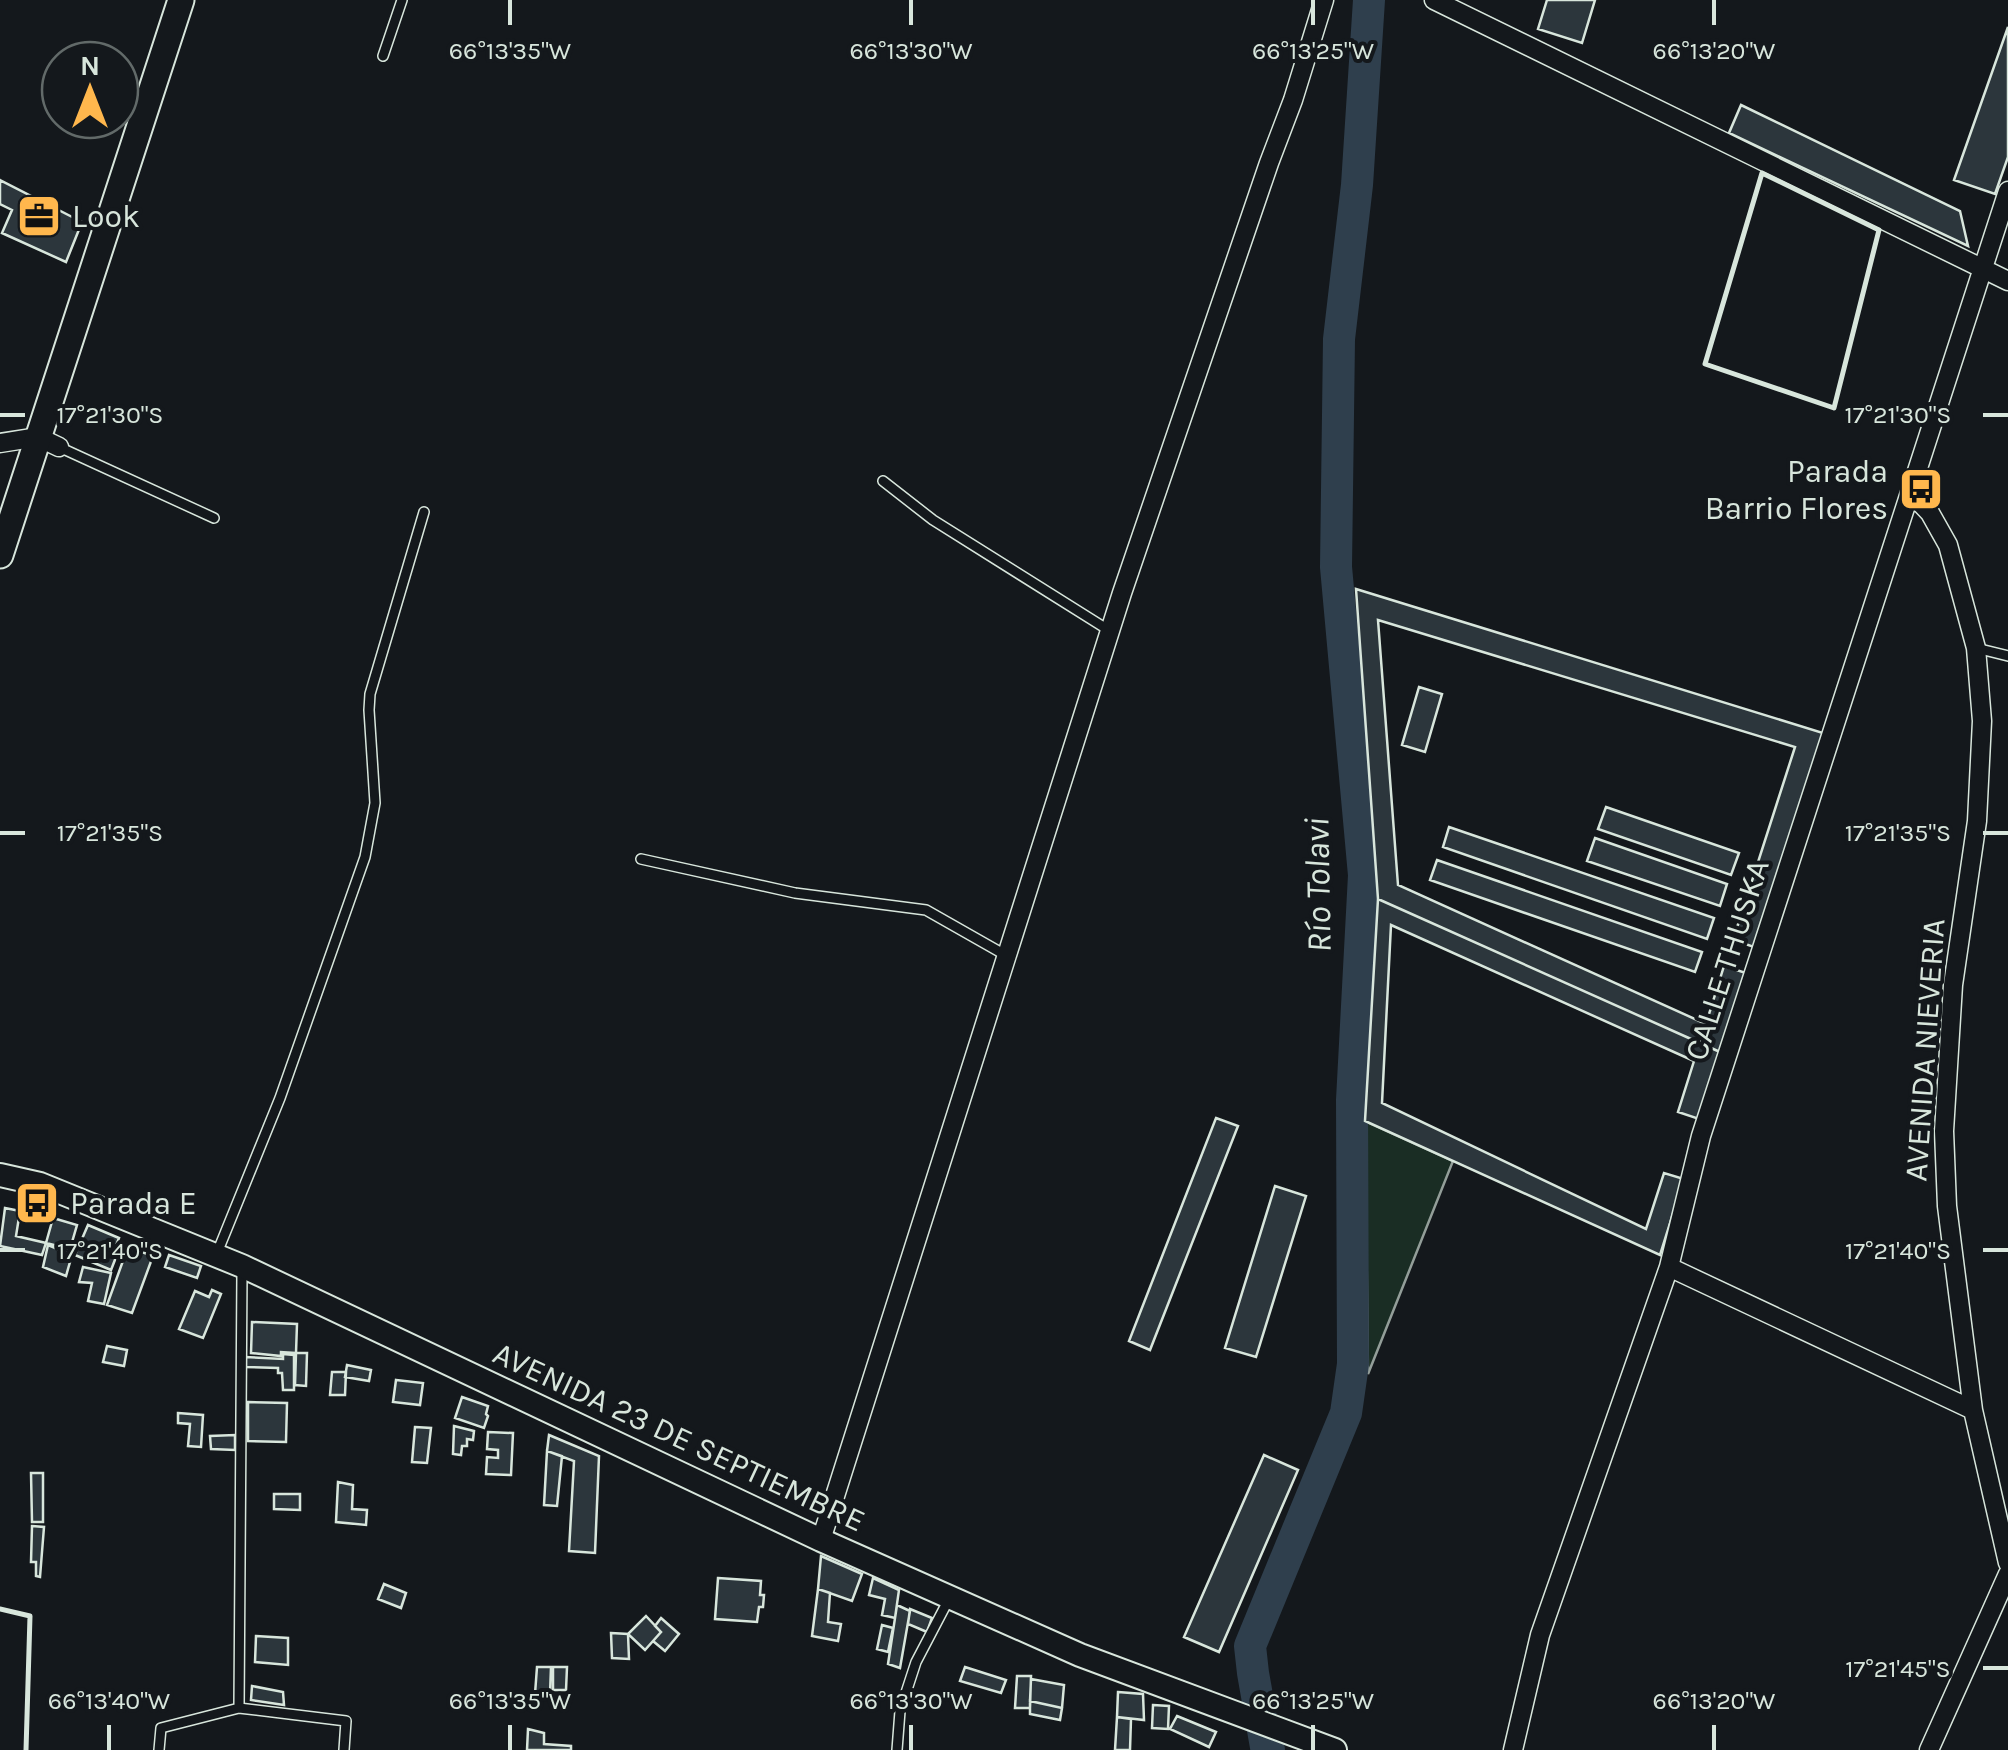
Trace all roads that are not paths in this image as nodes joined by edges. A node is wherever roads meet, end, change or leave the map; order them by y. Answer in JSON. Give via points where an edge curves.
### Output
{"nodes":[{"id":1,"x":180,"y":0,"type":"edge"},
{"id":2,"x":402,"y":0,"type":"edge"},
{"id":3,"x":1324,"y":0,"type":"edge"},
{"id":4,"x":1434,"y":0,"type":"edge"},
{"id":5,"x":383,"y":56,"type":"dead end"},
{"id":6,"x":2008,"y":191,"type":"edge"},
{"id":7,"x":1982,"y":268,"type":"junction"},
{"id":8,"x":2008,"y":281,"type":"edge"},
{"id":9,"x":48,"y":442,"type":"junction"},
{"id":10,"x":0,"y":444,"type":"edge"},
{"id":11,"x":883,"y":480,"type":"dead end"},
{"id":12,"x":1910,"y":492,"type":"junction"},
{"id":13,"x":424,"y":512,"type":"dead end"},
{"id":14,"x":214,"y":518,"type":"dead end"},
{"id":15,"x":0,"y":555,"type":"edge"},
{"id":16,"x":1110,"y":630,"type":"junction"},
{"id":17,"x":1976,"y":648,"type":"junction"},
{"id":18,"x":2008,"y":656,"type":"edge"},
{"id":19,"x":641,"y":858,"type":"dead end"},
{"id":20,"x":1007,"y":956,"type":"junction"},
{"id":21,"x":0,"y":1174,"type":"edge"},
{"id":22,"x":216,"y":1255,"type":"junction"},
{"id":23,"x":242,"y":1266,"type":"junction"},
{"id":24,"x":1669,"y":1268,"type":"junction"},
{"id":25,"x":1974,"y":1410,"type":"junction"},
{"id":26,"x":822,"y":1540,"type":"junction"},
{"id":27,"x":2008,"y":1562,"type":"edge"},
{"id":28,"x":2008,"y":1574,"type":"edge"},
{"id":29,"x":950,"y":1599,"type":"junction"},
{"id":30,"x":239,"y":1708,"type":"junction"},
{"id":31,"x":159,"y":1750,"type":"edge"},
{"id":32,"x":344,"y":1750,"type":"edge"},
{"id":33,"x":897,"y":1750,"type":"edge"},
{"id":34,"x":1334,"y":1750,"type":"edge"},
{"id":35,"x":1513,"y":1750,"type":"edge"},
{"id":36,"x":1929,"y":1750,"type":"edge"}],
"edges":[{"from":1,"to":9,"type":"main road"},
{"from":2,"to":5,"type":"lane"},
{"from":3,"to":16,"type":"street"},
{"from":4,"to":7,"type":"street"},
{"from":6,"to":7,"type":"street","name":"CALLE THUSKA"},
{"from":7,"to":8,"type":"street"},
{"from":7,"to":12,"type":"street","name":"CALLE THUSKA"},
{"from":9,"to":10,"type":"street"},
{"from":9,"to":14,"type":"lane"},
{"from":9,"to":15,"type":"main road"},
{"from":11,"to":16,"type":"lane","via":[[933,520]]},
{"from":12,"to":17,"type":"street","name":"AVENIDA NIEVERIA","via":[[1948,545]]},
{"from":12,"to":24,"type":"street","name":"CALLE THUSKA","via":[[1701,1136]]},
{"from":13,"to":22,"type":"lane","via":[[370,694],[376,803],[365,857]]},
{"from":16,"to":20,"type":"street"},
{"from":17,"to":18,"type":"lane"},
{"from":17,"to":25,"type":"street","name":"AVENIDA NIEVERIA","via":[[1982,720],[1977,821],[1953,985],[1944,1132],[1946,1206]]},
{"from":19,"to":20,"type":"lane","via":[[795,892],[926,910]]},
{"from":20,"to":26,"type":"street"},
{"from":21,"to":22,"type":"main road","name":"AVENIDA 23 DE SEPTIEMBRE"},
{"from":22,"to":23,"type":"main road","name":"AVENIDA 23 DE SEPTIEMBRE"},
{"from":23,"to":26,"type":"main road","name":"AVENIDA 23 DE SEPTIEMBRE"},
{"from":23,"to":30,"type":"lane"},
{"from":24,"to":25,"type":"street"},
{"from":24,"to":35,"type":"street","name":"CALLE THUSKA","via":[[1540,1635]]},
{"from":25,"to":27,"type":"street","name":"AVENIDA NIEVERIA"},
{"from":26,"to":29,"type":"main road","name":"AVENIDA 23 DE SEPTIEMBRE"},
{"from":28,"to":36,"type":"street"},
{"from":29,"to":33,"type":"lane","via":[[916,1662],[900,1711]]},
{"from":29,"to":34,"type":"main road","name":"AVENIDA 23 DE SEPTIEMBRE"},
{"from":30,"to":31,"type":"lane","via":[[161,1728]]},
{"from":30,"to":32,"type":"lane","via":[[346,1721]]}]}
